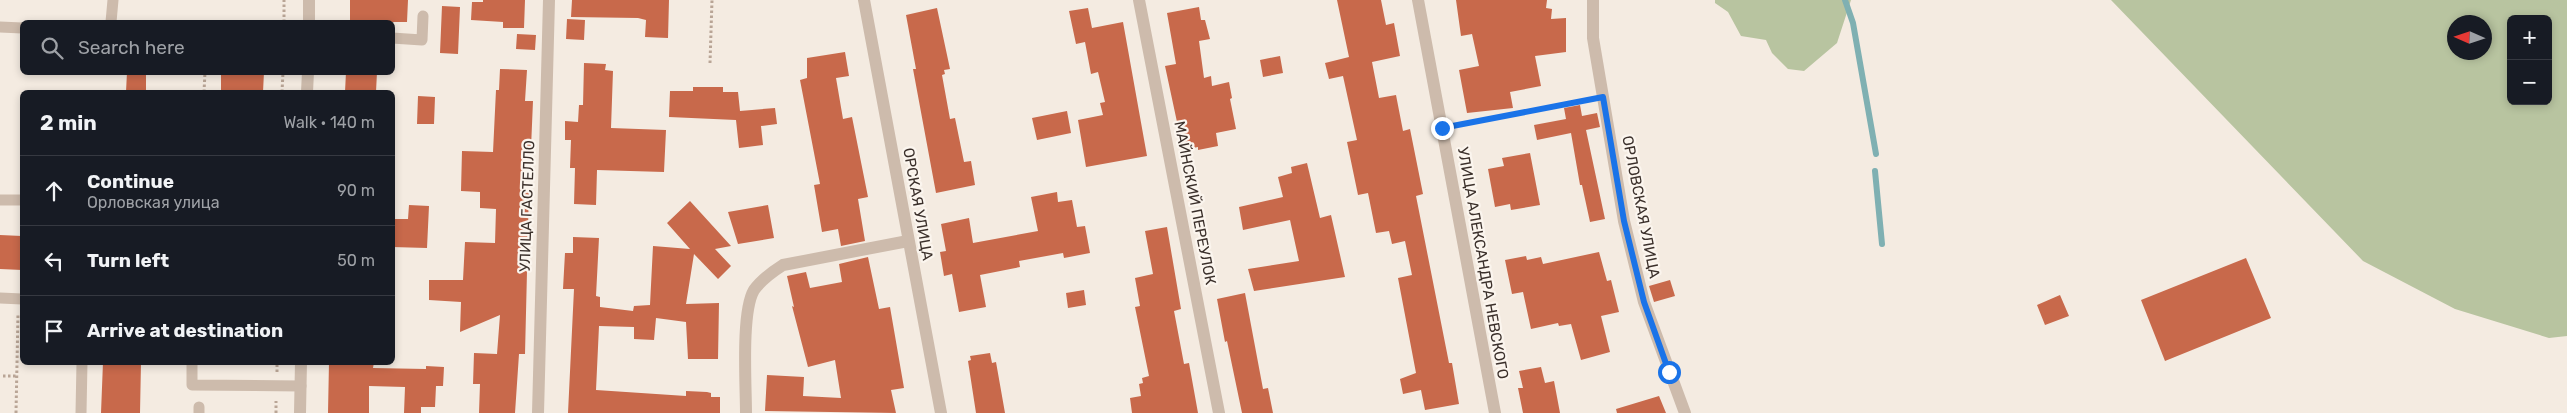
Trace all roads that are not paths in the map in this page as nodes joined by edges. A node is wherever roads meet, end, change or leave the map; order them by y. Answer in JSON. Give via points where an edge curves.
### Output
{"nodes":[{"id":1,"x":113,"y":0,"type":"edge"},
{"id":2,"x":309,"y":0,"type":"edge"},
{"id":3,"x":549,"y":0,"type":"edge"},
{"id":4,"x":864,"y":0,"type":"edge"},
{"id":5,"x":1139,"y":0,"type":"edge"},
{"id":6,"x":1418,"y":0,"type":"edge"},
{"id":7,"x":1594,"y":0,"type":"edge"},
{"id":8,"x":423,"y":16,"type":"dead end"},
{"id":9,"x":111,"y":20,"type":"edge"},
{"id":10,"x":309,"y":20,"type":"edge"},
{"id":11,"x":0,"y":27,"type":"edge"},
{"id":12,"x":20,"y":28,"type":"edge"},
{"id":13,"x":395,"y":38,"type":"edge"},
{"id":14,"x":308,"y":75,"type":"edge"},
{"id":15,"x":307,"y":90,"type":"edge"},
{"id":16,"x":0,"y":200,"type":"edge"},
{"id":17,"x":20,"y":200,"type":"edge"},
{"id":18,"x":908,"y":241,"type":"junction"},
{"id":19,"x":0,"y":298,"type":"edge"},
{"id":20,"x":20,"y":299,"type":"edge"},
{"id":21,"x":82,"y":365,"type":"edge"},
{"id":22,"x":192,"y":365,"type":"edge"},
{"id":23,"x":301,"y":365,"type":"edge"},
{"id":24,"x":301,"y":386,"type":"junction"},
{"id":25,"x":81,"y":413,"type":"edge"},
{"id":26,"x":300,"y":413,"type":"edge"},
{"id":27,"x":538,"y":413,"type":"edge"},
{"id":28,"x":746,"y":413,"type":"edge"},
{"id":29,"x":940,"y":413,"type":"edge"},
{"id":30,"x":1219,"y":413,"type":"edge"},
{"id":31,"x":1495,"y":413,"type":"edge"},
{"id":32,"x":1685,"y":413,"type":"edge"}],
"edges":[{"from":1,"to":9,"type":"lane"},
{"from":2,"to":10,"type":"street"},
{"from":3,"to":27,"type":"street","name":"УЛИЦА ГАСТЕЛЛО"},
{"from":4,"to":18,"type":"street","name":"ОРСКАЯ УЛИЦА"},
{"from":5,"to":30,"type":"street","name":"МАЙНСКИЙ ПЕРЕУЛОК"},
{"from":6,"to":31,"type":"street","name":"УЛИЦА АЛЕКСАНДРА НЕВСКОГО"},
{"from":7,"to":32,"type":"street","name":"ОРЛОВСКАЯ УЛИЦА","via":[[1593,38],[1624,221],[1644,302]]},
{"from":8,"to":13,"type":"lane","via":[[422,40]]},
{"from":11,"to":12,"type":"lane"},
{"from":14,"to":15,"type":"street"},
{"from":16,"to":17,"type":"lane"},
{"from":18,"to":28,"type":"street","via":[[783,265],[767,275],[754,291],[747,318]]},
{"from":18,"to":29,"type":"street","name":"ОРСКАЯ УЛИЦА"},
{"from":19,"to":20,"type":"lane"},
{"from":21,"to":25,"type":"lane"},
{"from":22,"to":24,"type":"lane","via":[[192,385]]},
{"from":23,"to":24,"type":"street"},
{"from":24,"to":26,"type":"street"}]}
